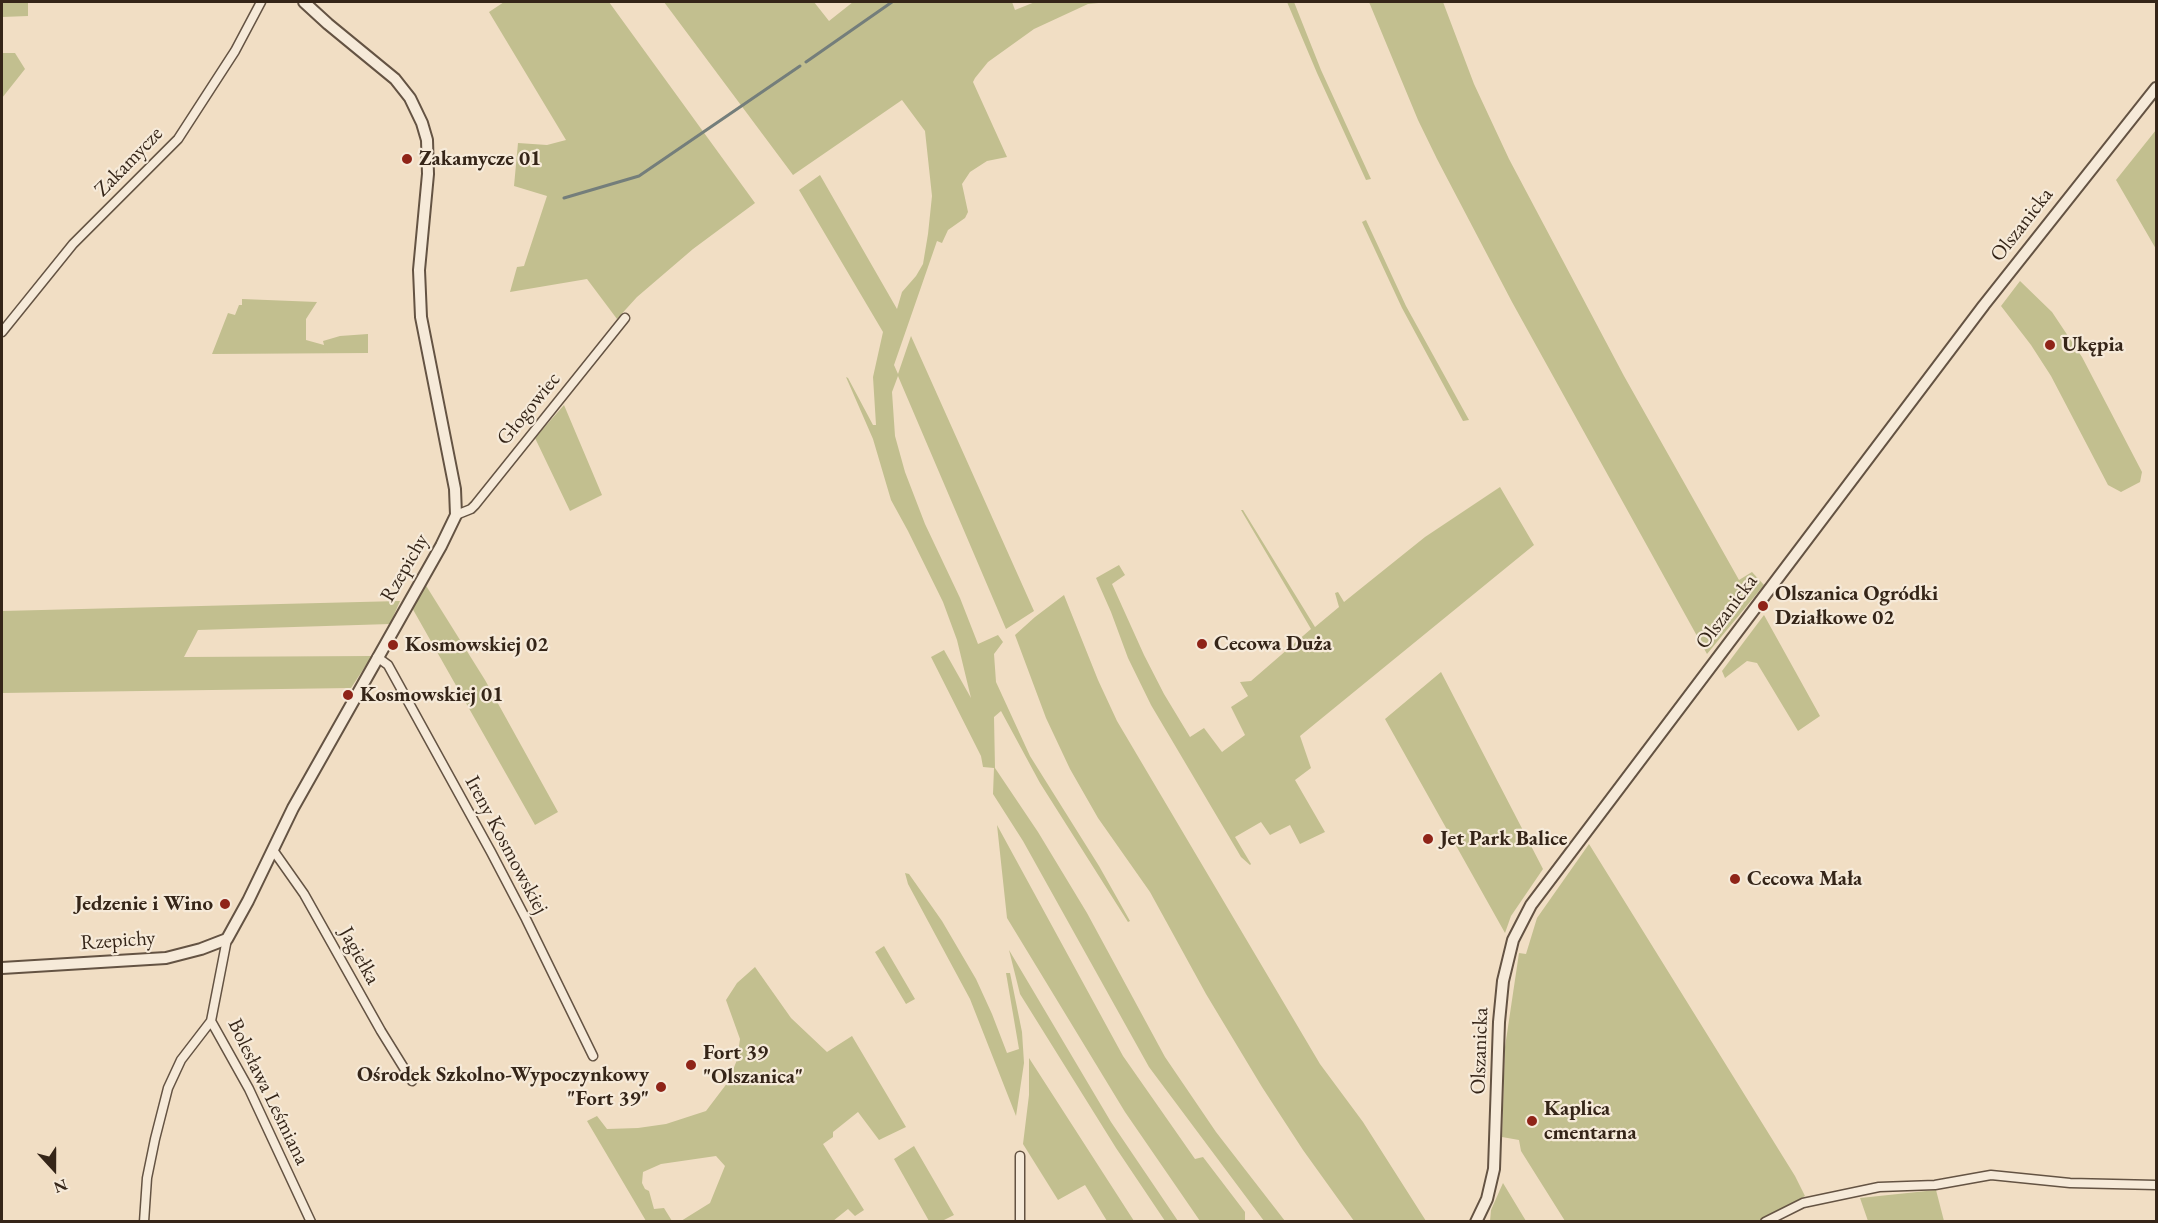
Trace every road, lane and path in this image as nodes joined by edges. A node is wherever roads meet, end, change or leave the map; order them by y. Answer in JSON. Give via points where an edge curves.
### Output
{"nodes":[{"id":1,"x":261,"y":2,"type":"edge"},
{"id":2,"x":304,"y":2,"type":"edge"},
{"id":3,"x":2157,"y":88,"type":"edge"},
{"id":4,"x":625,"y":318,"type":"dead end"},
{"id":5,"x":2,"y":332,"type":"edge"},
{"id":6,"x":456,"y":515,"type":"junction"},
{"id":7,"x":377,"y":657,"type":"junction"},
{"id":8,"x":273,"y":850,"type":"junction"},
{"id":9,"x":227,"y":939,"type":"junction"},
{"id":10,"x":2,"y":968,"type":"edge"},
{"id":11,"x":212,"y":1021,"type":"junction"},
{"id":12,"x":593,"y":1056,"type":"dead end"},
{"id":13,"x":412,"y":1081,"type":"dead end"},
{"id":14,"x":1020,"y":1156,"type":"dead end"},
{"id":15,"x":2157,"y":1185,"type":"edge"},
{"id":16,"x":144,"y":1221,"type":"edge"},
{"id":17,"x":311,"y":1221,"type":"edge"},
{"id":18,"x":1020,"y":1221,"type":"edge"},
{"id":19,"x":1476,"y":1221,"type":"edge"},
{"id":20,"x":1765,"y":1221,"type":"edge"}],
"edges":[{"from":1,"to":5,"type":"street","name":"Zakamycze","via":[[235,51],[178,139],[73,244]]},
{"from":2,"to":6,"type":"street","name":"Rzepichy","via":[[395,79],[422,123],[429,174],[419,281],[421,317],[455,489]]},
{"from":3,"to":19,"type":"street","name":"Olszanicka","via":[[1977,314],[1531,905],[1517,931],[1506,968],[1499,1022],[1494,1169],[1487,1199]]},
{"from":4,"to":6,"type":"street","name":"Głogowiec","via":[[475,505]]},
{"from":6,"to":7,"type":"street","name":"Rzepichy"},
{"from":7,"to":8,"type":"street","name":"Rzepichy"},
{"from":7,"to":12,"type":"street","name":"Ireny Kosmowskiej","via":[[388,665],[491,852]]},
{"from":8,"to":9,"type":"street","name":"Rzepichy"},
{"from":8,"to":13,"type":"street","name":"Jagiełka","via":[[304,894]]},
{"from":9,"to":10,"type":"street","name":"Rzepichy","via":[[165,958]]},
{"from":9,"to":11,"type":"street","name":"Bolesława Leśmiana"},
{"from":11,"to":16,"type":"street","via":[[181,1060],[168,1088],[147,1178]]},
{"from":11,"to":17,"type":"street","name":"Bolesława Leśmiana"},
{"from":14,"to":18,"type":"street"},
{"from":15,"to":20,"type":"street","via":[[2070,1183],[1991,1175],[1935,1185],[1879,1186],[1803,1203]]}]}
